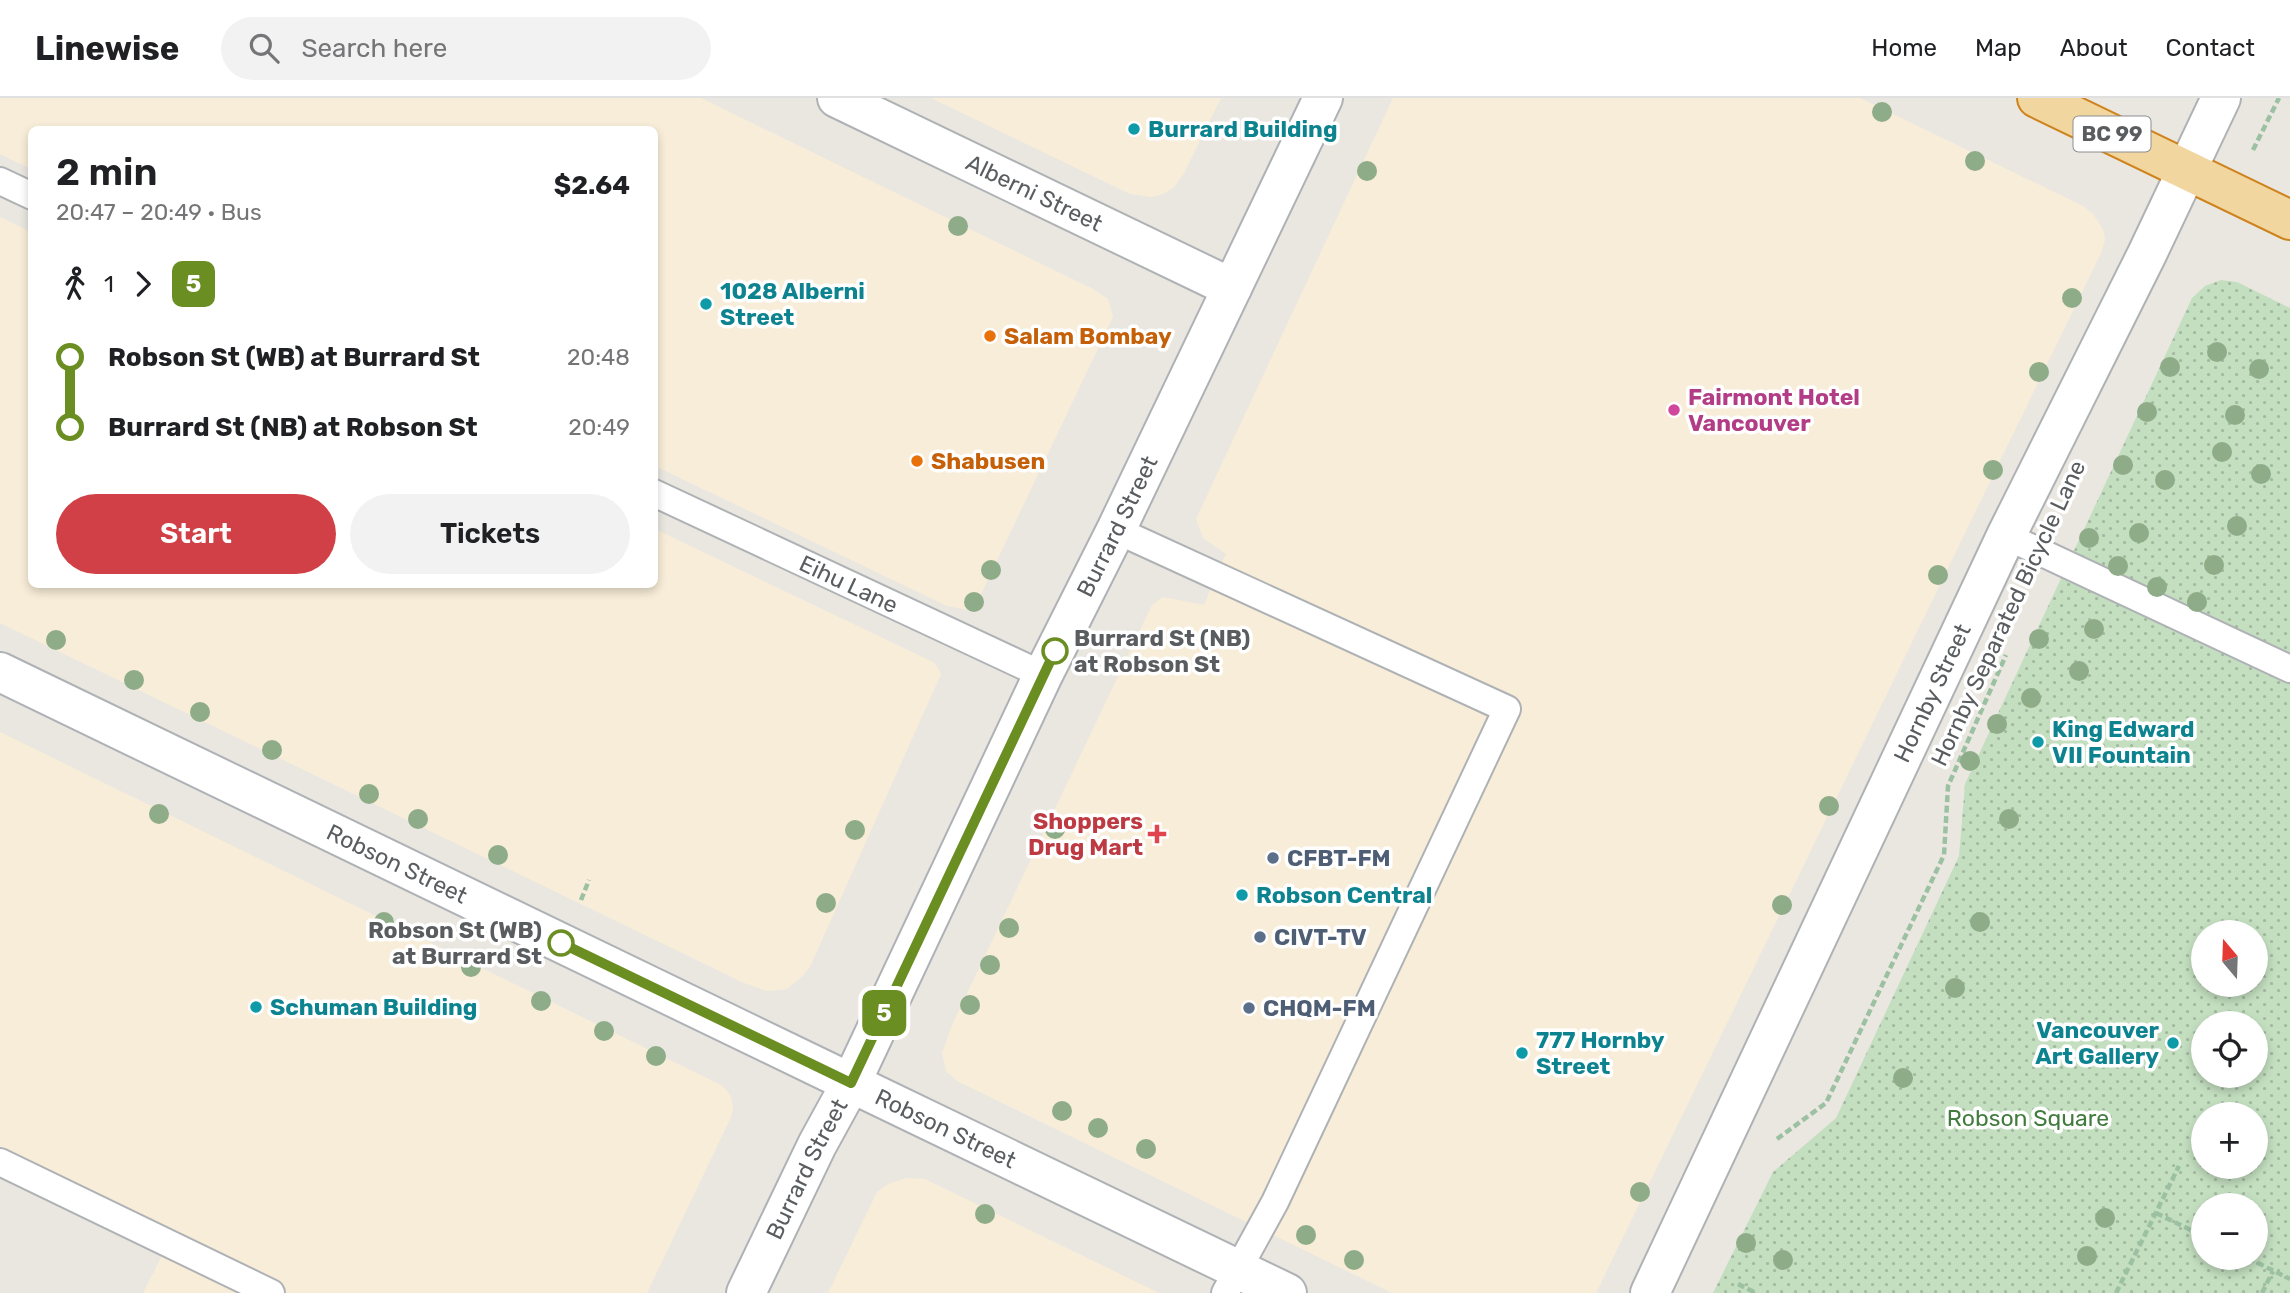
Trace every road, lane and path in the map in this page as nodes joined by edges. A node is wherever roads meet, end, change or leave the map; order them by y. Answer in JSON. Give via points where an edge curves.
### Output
{"nodes":[{"id":1,"x":837,"y":98,"type":"edge"},
{"id":2,"x":1323,"y":98,"type":"edge"},
{"id":3,"x":2037,"y":98,"type":"edge"},
{"id":4,"x":2221,"y":98,"type":"edge"},
{"id":5,"x":2279,"y":98,"type":"edge"},
{"id":6,"x":2273,"y":111,"type":"dead end"},
{"id":7,"x":2187,"y":170,"type":"junction"},
{"id":8,"x":0,"y":181,"type":"edge"},
{"id":9,"x":28,"y":194,"type":"edge"},
{"id":10,"x":2290,"y":220,"type":"edge"},
{"id":11,"x":1232,"y":288,"type":"junction"},
{"id":12,"x":658,"y":494,"type":"edge"},
{"id":13,"x":1116,"y":530,"type":"junction"},
{"id":14,"x":2006,"y":536,"type":"junction"},
{"id":15,"x":2011,"y":645,"type":"dead end"},
{"id":16,"x":2290,"y":669,"type":"edge"},
{"id":17,"x":0,"y":671,"type":"edge"},
{"id":18,"x":1043,"y":676,"type":"junction"},
{"id":19,"x":589,"y":880,"type":"dead end"},
{"id":20,"x":578,"y":908,"type":"dead end"},
{"id":21,"x":851,"y":1083,"type":"junction"},
{"id":22,"x":1774,"y":1141,"type":"dead end"},
{"id":23,"x":0,"y":1162,"type":"edge"},
{"id":24,"x":2179,"y":1167,"type":"dead end"},
{"id":25,"x":2156,"y":1213,"type":"junction"},
{"id":26,"x":2191,"y":1230,"type":"edge"},
{"id":27,"x":2268,"y":1268,"type":"edge"},
{"id":28,"x":2273,"y":1271,"type":"junction"},
{"id":29,"x":2290,"y":1279,"type":"edge"},
{"id":30,"x":1231,"y":1281,"type":"edge"},
{"id":31,"x":1738,"y":1284,"type":"dead end"},
{"id":32,"x":271,"y":1293,"type":"edge"},
{"id":33,"x":746,"y":1293,"type":"edge"},
{"id":34,"x":1287,"y":1293,"type":"edge"},
{"id":35,"x":1650,"y":1293,"type":"edge"},
{"id":36,"x":1756,"y":1293,"type":"edge"},
{"id":37,"x":2116,"y":1293,"type":"edge"},
{"id":38,"x":2262,"y":1293,"type":"edge"}],
"edges":[{"from":1,"to":11,"type":"main road","name":"Alberni Street"},
{"from":2,"to":11,"type":"main road","name":"Burrard Street"},
{"from":3,"to":7,"type":"highway","number":"BC 99"},
{"from":4,"to":7,"type":"main road","name":"Hornby Street"},
{"from":5,"to":6,"type":"path"},
{"from":7,"to":10,"type":"highway","number":"BC 99"},
{"from":7,"to":14,"type":"main road","name":"Hornby Street"},
{"from":8,"to":9,"type":"lane"},
{"from":11,"to":13,"type":"main road","name":"Burrard Street"},
{"from":12,"to":18,"type":"lane","name":"Eihu Lane"},
{"from":13,"to":18,"type":"main road","name":"Burrard Street"},
{"from":13,"to":30,"type":"lane","via":[[1507,709],[1275,1202]]},
{"from":14,"to":16,"type":"lane"},
{"from":14,"to":35,"type":"main road","name":"Hornby Street"},
{"from":15,"to":22,"type":"path","name":"Hornby Separated Bicycle Lane","via":[[1948,786],[1944,855],[1836,1083],[1826,1103]]},
{"from":17,"to":21,"type":"main road","name":"Robson Street"},
{"from":18,"to":21,"type":"main road","name":"Burrard Street"},
{"from":19,"to":20,"type":"path"},
{"from":21,"to":30,"type":"main road","name":"Robson Street"},
{"from":21,"to":33,"type":"main road","name":"Burrard Street"},
{"from":23,"to":32,"type":"lane"},
{"from":24,"to":25,"type":"path"},
{"from":25,"to":26,"type":"path"},
{"from":25,"to":37,"type":"path"},
{"from":27,"to":28,"type":"path"},
{"from":28,"to":29,"type":"path"},
{"from":28,"to":38,"type":"path"},
{"from":30,"to":34,"type":"main road","name":"Robson Street"},
{"from":31,"to":36,"type":"path"}]}
